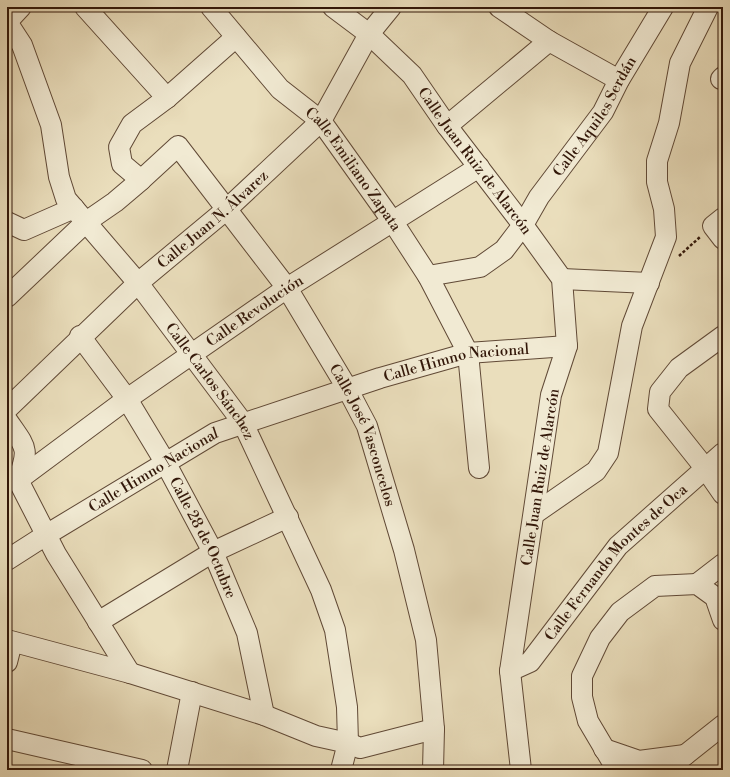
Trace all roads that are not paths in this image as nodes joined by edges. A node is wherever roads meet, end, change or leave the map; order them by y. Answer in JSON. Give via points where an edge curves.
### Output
{"nodes":[{"id":1,"x":21,"y":7,"type":"edge"},
{"id":2,"x":85,"y":7,"type":"edge"},
{"id":3,"x":211,"y":7,"type":"edge"},
{"id":4,"x":333,"y":7,"type":"edge"},
{"id":5,"x":391,"y":7,"type":"edge"},
{"id":6,"x":499,"y":7,"type":"edge"},
{"id":7,"x":663,"y":7,"type":"edge"},
{"id":8,"x":708,"y":7,"type":"edge"},
{"id":9,"x":7,"y":22,"type":"edge"},
{"id":10,"x":369,"y":34,"type":"junction"},
{"id":11,"x":236,"y":37,"type":"junction"},
{"id":12,"x":549,"y":41,"type":"junction"},
{"id":13,"x":619,"y":80,"type":"junction"},
{"id":14,"x":167,"y":98,"type":"junction"},
{"id":15,"x":321,"y":121,"type":"junction"},
{"id":16,"x":447,"y":126,"type":"junction"},
{"id":17,"x":479,"y":167,"type":"junction"},
{"id":18,"x":142,"y":180,"type":"junction"},
{"id":19,"x":227,"y":209,"type":"junction"},
{"id":20,"x":80,"y":215,"type":"junction"},
{"id":21,"x":7,"y":222,"type":"edge"},
{"id":22,"x":393,"y":222,"type":"junction"},
{"id":23,"x":523,"y":225,"type":"junction"},
{"id":24,"x":428,"y":276,"type":"junction"},
{"id":25,"x":562,"y":279,"type":"junction"},
{"id":26,"x":138,"y":282,"type":"junction"},
{"id":27,"x":648,"y":283,"type":"junction"},
{"id":28,"x":287,"y":288,"type":"junction"},
{"id":29,"x":7,"y":297,"type":"edge"},
{"id":30,"x":80,"y":336,"type":"junction"},
{"id":31,"x":723,"y":336,"type":"edge"},
{"id":32,"x":567,"y":346,"type":"junction"},
{"id":33,"x":192,"y":353,"type":"junction"},
{"id":34,"x":468,"y":353,"type":"junction"},
{"id":35,"x":347,"y":388,"type":"junction"},
{"id":36,"x":127,"y":399,"type":"junction"},
{"id":37,"x":7,"y":409,"type":"edge"},
{"id":38,"x":7,"y":420,"type":"edge"},
{"id":39,"x":243,"y":423,"type":"junction"},
{"id":40,"x":723,"y":453,"type":"edge"},
{"id":41,"x":165,"y":462,"type":"junction"},
{"id":42,"x":479,"y":468,"type":"dead end"},
{"id":43,"x":706,"y":468,"type":"junction"},
{"id":44,"x":18,"y":480,"type":"junction"},
{"id":45,"x":723,"y":494,"type":"edge"},
{"id":46,"x":534,"y":514,"type":"junction"},
{"id":47,"x":288,"y":517,"type":"junction"},
{"id":48,"x":46,"y":535,"type":"junction"},
{"id":49,"x":213,"y":552,"type":"junction"},
{"id":50,"x":7,"y":560,"type":"edge"},
{"id":51,"x":723,"y":564,"type":"edge"},
{"id":52,"x":698,"y":584,"type":"junction"},
{"id":53,"x":723,"y":620,"type":"edge"},
{"id":54,"x":98,"y":622,"type":"junction"},
{"id":55,"x":10,"y":641,"type":"edge"},
{"id":56,"x":7,"y":662,"type":"edge"},
{"id":57,"x":510,"y":671,"type":"junction"},
{"id":58,"x":130,"y":672,"type":"junction"},
{"id":59,"x":192,"y":692,"type":"junction"},
{"id":60,"x":264,"y":715,"type":"junction"},
{"id":61,"x":723,"y":725,"type":"edge"},
{"id":62,"x":434,"y":729,"type":"junction"},
{"id":63,"x":7,"y":739,"type":"edge"},
{"id":64,"x":348,"y":744,"type":"junction"},
{"id":65,"x":604,"y":749,"type":"junction"},
{"id":66,"x":685,"y":755,"type":"junction"},
{"id":67,"x":142,"y":770,"type":"edge"},
{"id":68,"x":177,"y":770,"type":"edge"},
{"id":69,"x":341,"y":770,"type":"edge"},
{"id":70,"x":432,"y":770,"type":"edge"},
{"id":71,"x":521,"y":770,"type":"edge"},
{"id":72,"x":617,"y":770,"type":"edge"},
{"id":73,"x":665,"y":770,"type":"edge"}],
"edges":[{"from":1,"to":9,"type":"street"},
{"from":2,"to":14,"type":"street"},
{"from":3,"to":11,"type":"street","name":"Calle Emiliano Zapata"},
{"from":4,"to":10,"type":"street","name":"Calle Juan Ruiz de Alarcón"},
{"from":5,"to":10,"type":"street","name":"Calle Juan N. Álvarez"},
{"from":6,"to":12,"type":"street"},
{"from":7,"to":13,"type":"street","name":"Calle Aquiles Serdán"},
{"from":8,"to":27,"type":"street","via":[[680,63],[669,124],[657,161],[657,182],[664,209],[666,237]]},
{"from":9,"to":20,"type":"street","name":"Calle Carlos Sánchez","via":[[22,45],[51,125],[59,177],[66,199]]},
{"from":10,"to":15,"type":"street","name":"Calle Juan N. Álvarez"},
{"from":10,"to":16,"type":"street","name":"Calle Juan Ruiz de Alarcón","via":[[412,75]]},
{"from":11,"to":14,"type":"street"},
{"from":11,"to":15,"type":"street","name":"Calle Emiliano Zapata","via":[[280,89]]},
{"from":12,"to":13,"type":"street"},
{"from":12,"to":16,"type":"street"},
{"from":13,"to":23,"type":"street","name":"Calle Aquiles Serdán","via":[[603,112],[539,197]]},
{"from":14,"to":18,"type":"street","via":[[132,124],[119,147],[122,164]]},
{"from":15,"to":19,"type":"street","name":"Calle Juan N. Álvarez"},
{"from":15,"to":22,"type":"street","name":"Calle Emiliano Zapata"},
{"from":16,"to":17,"type":"street","name":"Calle Juan Ruiz de Alarcón"},
{"from":17,"to":22,"type":"street","name":"Calle Revolución"},
{"from":17,"to":23,"type":"street","name":"Calle Juan Ruiz de Alarcón"},
{"from":18,"to":19,"type":"street","name":"Calle José Vasconcelos","via":[[178,146]]},
{"from":18,"to":20,"type":"street","via":[[115,202]]},
{"from":19,"to":26,"type":"street","name":"Calle Juan N. Álvarez"},
{"from":19,"to":28,"type":"street","name":"Calle José Vasconcelos"},
{"from":20,"to":21,"type":"street","via":[[24,230]]},
{"from":20,"to":26,"type":"street","name":"Calle Carlos Sánchez"},
{"from":20,"to":29,"type":"street"},
{"from":22,"to":24,"type":"street","name":"Calle Emiliano Zapata"},
{"from":22,"to":28,"type":"street","name":"Calle Revolución"},
{"from":23,"to":24,"type":"street","name":"Calle Aquiles Serdán","via":[[504,250],[480,267]]},
{"from":23,"to":25,"type":"street","name":"Calle Juan Ruiz de Alarcón"},
{"from":24,"to":34,"type":"street","name":"Calle Emiliano Zapata"},
{"from":25,"to":27,"type":"street"},
{"from":25,"to":32,"type":"street","name":"Calle Juan Ruiz de Alarcón"},
{"from":26,"to":30,"type":"street","name":"Calle Juan N. Álvarez"},
{"from":26,"to":33,"type":"street","name":"Calle Carlos Sánchez"},
{"from":27,"to":46,"type":"street","via":[[632,326],[608,453],[596,471]]},
{"from":28,"to":33,"type":"street","name":"Calle Revolución"},
{"from":28,"to":35,"type":"street","name":"Calle José Vasconcelos"},
{"from":30,"to":36,"type":"street","name":"Calle 28 de Octubre"},
{"from":30,"to":37,"type":"street","name":"Calle Juan N. Álvarez"},
{"from":31,"to":43,"type":"street","via":[[679,368],[660,392],[658,409]]},
{"from":32,"to":34,"type":"street","name":"Calle Himno Nacional"},
{"from":32,"to":46,"type":"street","name":"Calle Juan Ruiz de Alarcón","via":[[551,395]]},
{"from":33,"to":36,"type":"street","name":"Calle Revolución"},
{"from":33,"to":39,"type":"street","name":"Calle Carlos Sánchez"},
{"from":34,"to":35,"type":"street","name":"Calle Himno Nacional"},
{"from":34,"to":42,"type":"street"},
{"from":35,"to":39,"type":"street","name":"Calle Himno Nacional"},
{"from":35,"to":62,"type":"street","name":"Calle José Vasconcelos","via":[[367,426],[404,550],[426,640]]},
{"from":36,"to":41,"type":"street","name":"Calle 28 de Octubre"},
{"from":36,"to":44,"type":"street","name":"Calle Revolución"},
{"from":38,"to":44,"type":"street","via":[[25,445],[26,458]]},
{"from":39,"to":41,"type":"street","name":"Calle Himno Nacional","via":[[215,433]]},
{"from":39,"to":47,"type":"street","name":"Calle Carlos Sánchez"},
{"from":40,"to":43,"type":"street","name":"Calle Fernando Montes de Oca"},
{"from":41,"to":48,"type":"street","name":"Calle Himno Nacional"},
{"from":41,"to":49,"type":"street","name":"Calle 28 de Octubre"},
{"from":43,"to":45,"type":"street"},
{"from":43,"to":57,"type":"street","name":"Calle Fernando Montes de Oca","via":[[618,546],[530,662]]},
{"from":44,"to":48,"type":"street"},
{"from":46,"to":57,"type":"street","name":"Calle Juan Ruiz de Alarcón"},
{"from":47,"to":49,"type":"street"},
{"from":47,"to":64,"type":"street","name":"Calle Carlos Sánchez","via":[[321,590],[335,630],[347,707]]},
{"from":48,"to":50,"type":"street","name":"Calle Himno Nacional"},
{"from":48,"to":54,"type":"street"},
{"from":49,"to":54,"type":"street"},
{"from":49,"to":60,"type":"street","name":"Calle 28 de Octubre","via":[[246,633]]},
{"from":51,"to":52,"type":"street"},
{"from":52,"to":53,"type":"street","via":[[715,597]]},
{"from":52,"to":65,"type":"street","via":[[655,586],[620,612],[600,638],[582,676],[582,697],[588,721]]},
{"from":54,"to":58,"type":"street"},
{"from":55,"to":56,"type":"street"},
{"from":55,"to":58,"type":"street"},
{"from":57,"to":71,"type":"street","name":"Calle Juan Ruiz de Alarcón"},
{"from":58,"to":59,"type":"street"},
{"from":59,"to":60,"type":"street"},
{"from":59,"to":68,"type":"street"},
{"from":60,"to":64,"type":"street","via":[[316,736]]},
{"from":61,"to":66,"type":"street"},
{"from":62,"to":64,"type":"street","via":[[360,748]]},
{"from":62,"to":70,"type":"street","name":"Calle José Vasconcelos"},
{"from":63,"to":67,"type":"street"},
{"from":64,"to":69,"type":"street","name":"Calle Carlos Sánchez"},
{"from":65,"to":66,"type":"street","via":[[639,761]]},
{"from":65,"to":72,"type":"street"},
{"from":66,"to":73,"type":"street"}]}
